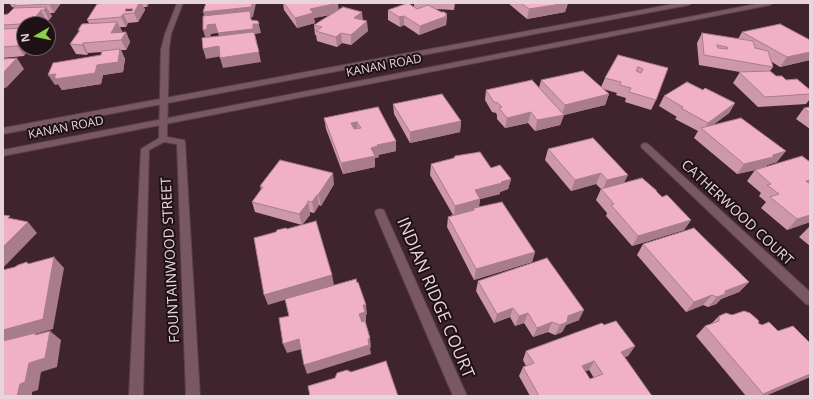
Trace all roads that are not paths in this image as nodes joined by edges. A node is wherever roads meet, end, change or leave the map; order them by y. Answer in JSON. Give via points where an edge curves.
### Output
{"nodes":[{"id":1,"x":180,"y":3,"type":"edge"},
{"id":2,"x":689,"y":3,"type":"edge"},
{"id":3,"x":770,"y":3,"type":"edge"},
{"id":4,"x":164,"y":101,"type":"junction"},
{"id":5,"x":163,"y":122,"type":"junction"},
{"id":6,"x":3,"y":131,"type":"edge"},
{"id":7,"x":163,"y":139,"type":"junction"},
{"id":8,"x":644,"y":146,"type":"dead end"},
{"id":9,"x":3,"y":153,"type":"edge"},
{"id":10,"x":380,"y":213,"type":"dead end"},
{"id":11,"x":810,"y":300,"type":"edge"},
{"id":12,"x":136,"y":396,"type":"edge"},
{"id":13,"x":193,"y":396,"type":"edge"},
{"id":14,"x":460,"y":396,"type":"edge"}],
"edges":[{"from":1,"to":4,"type":"main road","via":[[165,49]]},
{"from":2,"to":4,"type":"main road","name":"KANAN ROAD"},
{"from":3,"to":5,"type":"main road","name":"KANAN ROAD"},
{"from":4,"to":5,"type":"main road"},
{"from":4,"to":6,"type":"main road","name":"KANAN ROAD"},
{"from":5,"to":7,"type":"main road"},
{"from":5,"to":9,"type":"main road","name":"KANAN ROAD"},
{"from":7,"to":12,"type":"main road","name":"FOUNTAINWOOD STREET","via":[[145,149]]},
{"from":7,"to":13,"type":"main road","name":"FOUNTAINWOOD STREET","via":[[181,142]]},
{"from":8,"to":11,"type":"main road","name":"CATHERWOOD COURT"},
{"from":10,"to":14,"type":"main road","name":"INDIAN RIDGE COURT"}]}
